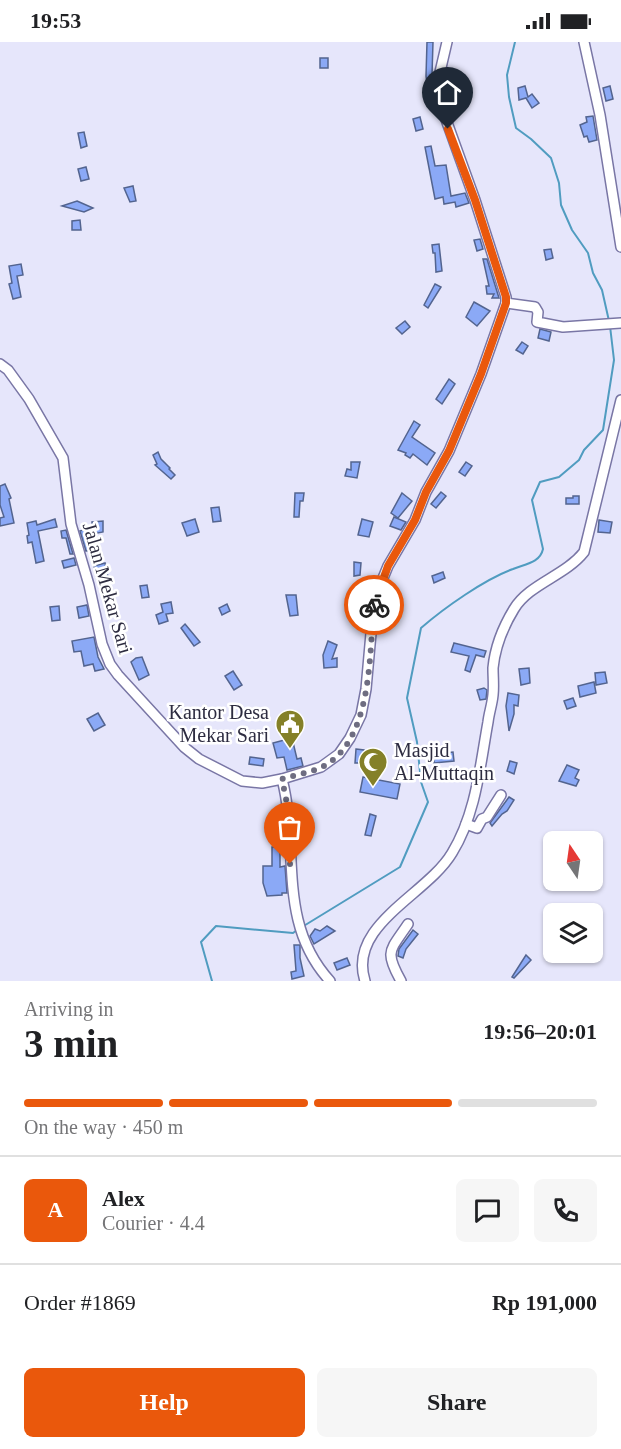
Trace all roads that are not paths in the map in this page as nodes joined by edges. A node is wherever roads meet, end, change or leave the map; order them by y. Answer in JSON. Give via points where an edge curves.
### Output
{"nodes":[{"id":1,"x":447,"y":42,"type":"edge"},
{"id":2,"x":584,"y":42,"type":"edge"},
{"id":3,"x":621,"y":247,"type":"edge"},
{"id":4,"x":506,"y":303,"type":"junction"},
{"id":5,"x":621,"y":323,"type":"edge"},
{"id":6,"x":0,"y":364,"type":"edge"},
{"id":7,"x":621,"y":400,"type":"edge"},
{"id":8,"x":282,"y":779,"type":"junction"},
{"id":9,"x":501,"y":795,"type":"dead end"},
{"id":10,"x":466,"y":824,"type":"junction"},
{"id":11,"x":408,"y":924,"type":"dead end"},
{"id":12,"x":330,"y":981,"type":"edge"},
{"id":13,"x":365,"y":981,"type":"edge"},
{"id":14,"x":401,"y":981,"type":"edge"}],
"edges":[{"from":1,"to":4,"type":"street","via":[[440,72],[444,114]]},
{"from":2,"to":3,"type":"street"},
{"from":4,"to":5,"type":"street","via":[[535,308],[537,322],[554,326]]},
{"from":4,"to":8,"type":"street","name":"Jalan Mekar Sari","via":[[449,451],[374,600],[361,715],[339,754],[321,767]]},
{"from":6,"to":8,"type":"street","name":"Jalan Mekar Sari","via":[[29,399],[63,458],[71,524],[110,664],[177,740],[199,759],[247,783]]},
{"from":7,"to":10,"type":"street","via":[[584,552],[516,606],[495,652],[494,691],[483,760]]},
{"from":8,"to":12,"type":"street","via":[[288,809],[291,885],[299,924],[312,959]]},
{"from":9,"to":10,"type":"street","via":[[477,828]]},
{"from":10,"to":13,"type":"street","via":[[446,862],[373,933],[362,959]]},
{"from":11,"to":14,"type":"street","via":[[390,956]]}]}
